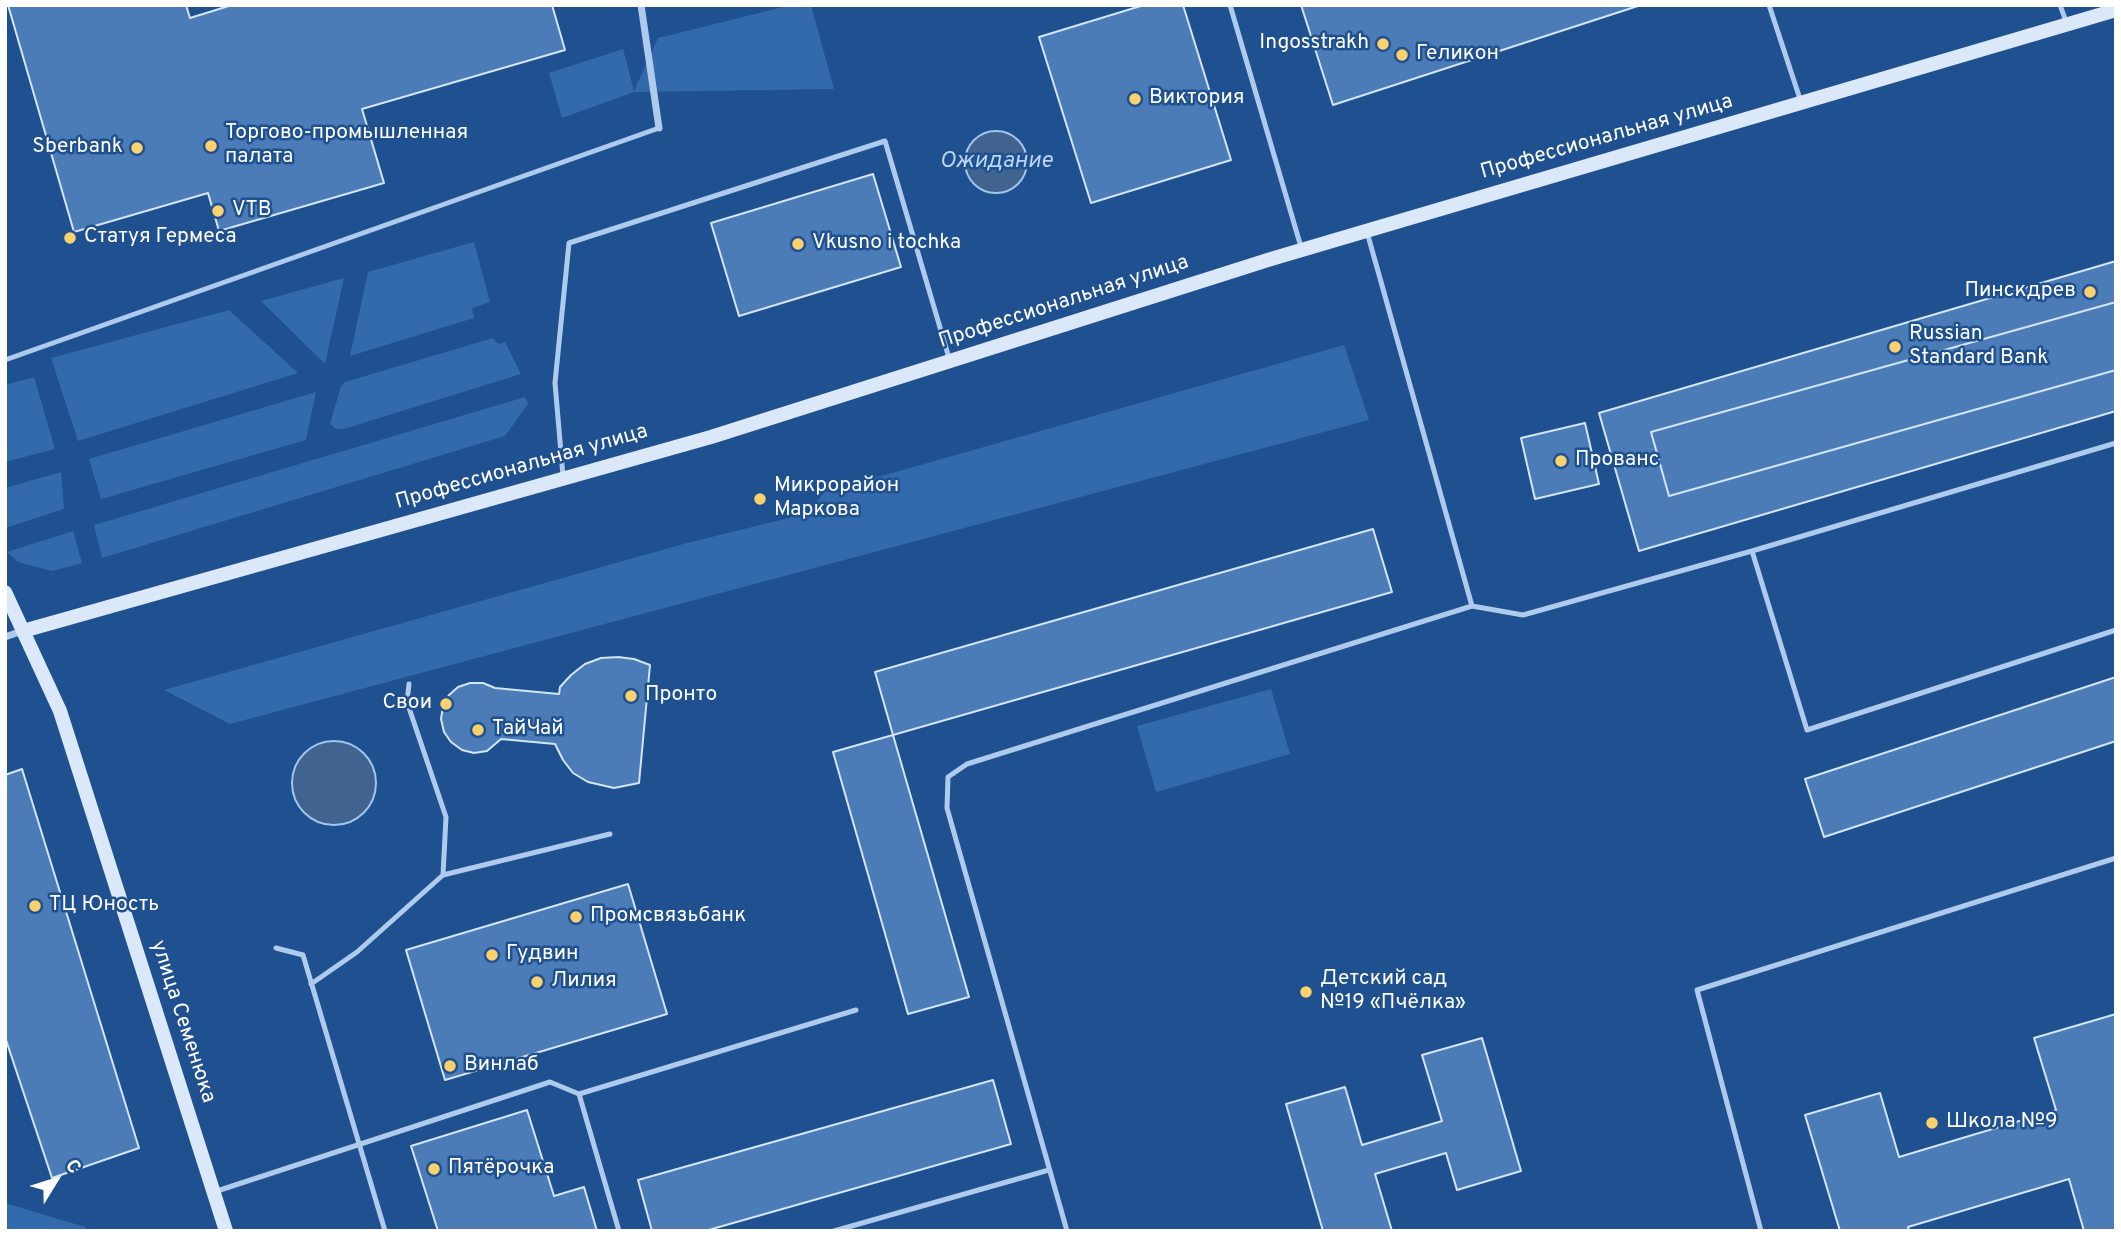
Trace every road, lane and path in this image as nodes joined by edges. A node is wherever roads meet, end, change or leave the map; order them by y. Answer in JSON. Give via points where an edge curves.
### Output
{"nodes":[{"id":1,"x":641,"y":5,"type":"edge"},
{"id":2,"x":1230,"y":5,"type":"edge"},
{"id":3,"x":1769,"y":5,"type":"edge"},
{"id":4,"x":2060,"y":5,"type":"edge"},
{"id":5,"x":2116,"y":10,"type":"edge"},
{"id":6,"x":2067,"y":24,"type":"junction"},
{"id":7,"x":1801,"y":102,"type":"junction"},
{"id":8,"x":659,"y":128,"type":"joint"},
{"id":9,"x":1367,"y":231,"type":"junction"},
{"id":10,"x":1302,"y":250,"type":"junction"},
{"id":11,"x":5,"y":360,"type":"edge"},
{"id":12,"x":950,"y":361,"type":"junction"},
{"id":13,"x":2116,"y":443,"type":"edge"},
{"id":14,"x":563,"y":478,"type":"junction"},
{"id":15,"x":1752,"y":551,"type":"junction"},
{"id":16,"x":5,"y":592,"type":"edge"},
{"id":17,"x":1472,"y":606,"type":"junction"},
{"id":18,"x":23,"y":631,"type":"junction"},
{"id":19,"x":2116,"y":631,"type":"edge"},
{"id":20,"x":5,"y":638,"type":"edge"},
{"id":21,"x":410,"y":684,"type":"dead end"},
{"id":22,"x":610,"y":834,"type":"dead end"},
{"id":23,"x":2116,"y":858,"type":"edge"},
{"id":24,"x":443,"y":875,"type":"junction"},
{"id":25,"x":275,"y":948,"type":"dead end"},
{"id":26,"x":312,"y":984,"type":"junction"},
{"id":27,"x":856,"y":1010,"type":"dead end"},
{"id":28,"x":579,"y":1094,"type":"junction"},
{"id":29,"x":360,"y":1146,"type":"junction"},
{"id":30,"x":1049,"y":1170,"type":"junction"},
{"id":31,"x":214,"y":1192,"type":"junction"},
{"id":32,"x":226,"y":1231,"type":"edge"},
{"id":33,"x":386,"y":1231,"type":"edge"},
{"id":34,"x":619,"y":1231,"type":"edge"},
{"id":35,"x":834,"y":1231,"type":"edge"},
{"id":36,"x":1067,"y":1231,"type":"edge"},
{"id":37,"x":1761,"y":1231,"type":"edge"}],
"edges":[{"from":1,"to":8,"type":"street"},
{"from":2,"to":10,"type":"lane"},
{"from":3,"to":7,"type":"lane"},
{"from":4,"to":6,"type":"lane"},
{"from":5,"to":6,"type":"main road","name":"Профессиональная улица"},
{"from":6,"to":7,"type":"main road","name":"Профессиональная улица"},
{"from":7,"to":9,"type":"main road","name":"Профессиональная улица"},
{"from":8,"to":11,"type":"lane"},
{"from":9,"to":10,"type":"main road","name":"Профессиональная улица"},
{"from":9,"to":17,"type":"lane"},
{"from":10,"to":12,"type":"main road","name":"Профессиональная улица"},
{"from":12,"to":14,"type":"main road","name":"Профессиональная улица","via":[[711,437]]},
{"from":12,"to":14,"type":"lane","via":[[885,141],[569,243],[555,383]]},
{"from":13,"to":15,"type":"lane"},
{"from":14,"to":18,"type":"main road","name":"Профессиональная улица"},
{"from":15,"to":17,"type":"lane","via":[[1523,615]]},
{"from":15,"to":19,"type":"lane","via":[[1807,730]]},
{"from":16,"to":18,"type":"main road","name":"улица Семенюка"},
{"from":17,"to":30,"type":"lane","via":[[967,764],[948,777],[947,808]]},
{"from":18,"to":20,"type":"street"},
{"from":18,"to":31,"type":"main road","name":"улица Семенюка","via":[[60,711]]},
{"from":21,"to":24,"type":"lane","via":[[407,702],[446,817]]},
{"from":22,"to":24,"type":"lane"},
{"from":23,"to":37,"type":"lane","via":[[1698,990]]},
{"from":24,"to":26,"type":"lane","via":[[358,952]]},
{"from":25,"to":26,"type":"lane","via":[[303,955]]},
{"from":26,"to":29,"type":"lane"},
{"from":27,"to":28,"type":"lane"},
{"from":28,"to":29,"type":"lane","via":[[550,1082]]},
{"from":28,"to":34,"type":"lane"},
{"from":29,"to":31,"type":"lane"},
{"from":29,"to":33,"type":"lane"},
{"from":30,"to":35,"type":"lane"},
{"from":30,"to":36,"type":"lane"},
{"from":31,"to":32,"type":"main road","name":"улица Семенюка"}]}
